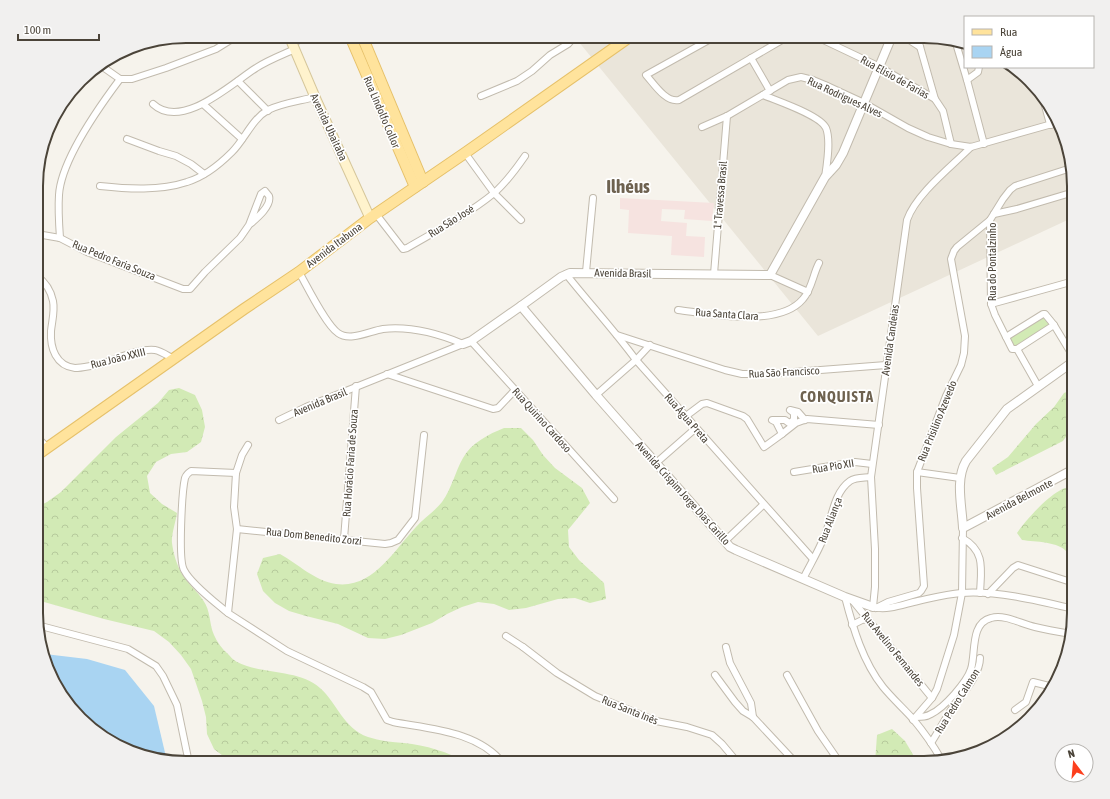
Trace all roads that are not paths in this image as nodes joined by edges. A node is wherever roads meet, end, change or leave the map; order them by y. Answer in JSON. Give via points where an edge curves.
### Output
{"nodes":[{"id":1,"x":226,"y":43,"type":"edge"},
{"id":2,"x":292,"y":43,"type":"edge"},
{"id":3,"x":353,"y":43,"type":"edge"},
{"id":4,"x":365,"y":43,"type":"edge"},
{"id":5,"x":569,"y":43,"type":"edge"},
{"id":6,"x":620,"y":43,"type":"edge"},
{"id":7,"x":703,"y":43,"type":"edge"},
{"id":8,"x":777,"y":43,"type":"edge"},
{"id":9,"x":830,"y":43,"type":"edge"},
{"id":10,"x":889,"y":43,"type":"edge"},
{"id":11,"x":914,"y":43,"type":"edge"},
{"id":12,"x":919,"y":43,"type":"edge"},
{"id":13,"x":920,"y":47,"type":"junction"},
{"id":14,"x":957,"y":47,"type":"edge"},
{"id":15,"x":751,"y":58,"type":"junction"},
{"id":16,"x":878,"y":66,"type":"junction"},
{"id":17,"x":104,"y":68,"type":"edge"},
{"id":18,"x":979,"y":68,"type":"edge"},
{"id":19,"x":120,"y":79,"type":"junction"},
{"id":20,"x":967,"y":80,"type":"junction"},
{"id":21,"x":238,"y":81,"type":"junction"},
{"id":22,"x":770,"y":91,"type":"junction"},
{"id":23,"x":763,"y":95,"type":"junction"},
{"id":24,"x":481,"y":96,"type":"dead end"},
{"id":25,"x":315,"y":97,"type":"junction"},
{"id":26,"x":934,"y":99,"type":"junction"},
{"id":27,"x":864,"y":103,"type":"junction"},
{"id":28,"x":153,"y":104,"type":"dead end"},
{"id":29,"x":203,"y":104,"type":"junction"},
{"id":30,"x":268,"y":111,"type":"junction"},
{"id":31,"x":727,"y":116,"type":"junction"},
{"id":32,"x":1052,"y":124,"type":"edge"},
{"id":33,"x":702,"y":127,"type":"dead end"},
{"id":34,"x":127,"y":139,"type":"dead end"},
{"id":35,"x":242,"y":139,"type":"junction"},
{"id":36,"x":951,"y":144,"type":"junction"},
{"id":37,"x":984,"y":144,"type":"junction"},
{"id":38,"x":971,"y":147,"type":"junction"},
{"id":39,"x":465,"y":153,"type":"junction"},
{"id":40,"x":525,"y":156,"type":"dead end"},
{"id":41,"x":1066,"y":170,"type":"edge"},
{"id":42,"x":204,"y":174,"type":"junction"},
{"id":43,"x":826,"y":178,"type":"junction"},
{"id":44,"x":419,"y":184,"type":"junction"},
{"id":45,"x":100,"y":186,"type":"dead end"},
{"id":46,"x":494,"y":194,"type":"junction"},
{"id":47,"x":1067,"y":194,"type":"edge"},
{"id":48,"x":593,"y":198,"type":"dead end"},
{"id":49,"x":994,"y":214,"type":"junction"},
{"id":50,"x":373,"y":216,"type":"junction"},
{"id":51,"x":520,"y":220,"type":"dead end"},
{"id":52,"x":990,"y":220,"type":"junction"},
{"id":53,"x":249,"y":225,"type":"junction"},
{"id":54,"x":43,"y":235,"type":"edge"},
{"id":55,"x":60,"y":238,"type":"junction"},
{"id":56,"x":819,"y":263,"type":"dead end"},
{"id":57,"x":299,"y":272,"type":"junction"},
{"id":58,"x":586,"y":272,"type":"junction"},
{"id":59,"x":566,"y":274,"type":"junction"},
{"id":60,"x":714,"y":274,"type":"junction"},
{"id":61,"x":770,"y":275,"type":"junction"},
{"id":62,"x":43,"y":280,"type":"edge"},
{"id":63,"x":1067,"y":283,"type":"edge"},
{"id":64,"x":808,"y":292,"type":"junction"},
{"id":65,"x":991,"y":304,"type":"junction"},
{"id":66,"x":521,"y":306,"type":"junction"},
{"id":67,"x":678,"y":310,"type":"dead end"},
{"id":68,"x":1054,"y":325,"type":"junction"},
{"id":69,"x":617,"y":335,"type":"junction"},
{"id":70,"x":1006,"y":337,"type":"junction"},
{"id":71,"x":467,"y":342,"type":"junction"},
{"id":72,"x":650,"y":345,"type":"junction"},
{"id":73,"x":1067,"y":348,"type":"edge"},
{"id":74,"x":1017,"y":349,"type":"junction"},
{"id":75,"x":174,"y":359,"type":"junction"},
{"id":76,"x":636,"y":360,"type":"junction"},
{"id":77,"x":886,"y":365,"type":"junction"},
{"id":78,"x":1067,"y":365,"type":"edge"},
{"id":79,"x":387,"y":374,"type":"junction"},
{"id":80,"x":356,"y":386,"type":"junction"},
{"id":81,"x":1038,"y":386,"type":"junction"},
{"id":82,"x":515,"y":390,"type":"junction"},
{"id":83,"x":596,"y":395,"type":"junction"},
{"id":84,"x":686,"y":416,"type":"junction"},
{"id":85,"x":278,"y":420,"type":"dead end"},
{"id":86,"x":805,"y":420,"type":"junction"},
{"id":87,"x":878,"y":425,"type":"junction"},
{"id":88,"x":696,"y":428,"type":"junction"},
{"id":89,"x":424,"y":434,"type":"dead end"},
{"id":90,"x":782,"y":434,"type":"junction"},
{"id":91,"x":43,"y":443,"type":"edge"},
{"id":92,"x":248,"y":445,"type":"dead end"},
{"id":93,"x":47,"y":447,"type":"junction"},
{"id":94,"x":43,"y":450,"type":"edge"},
{"id":95,"x":656,"y":463,"type":"junction"},
{"id":96,"x":872,"y":464,"type":"junction"},
{"id":97,"x":794,"y":472,"type":"dead end"},
{"id":98,"x":917,"y":472,"type":"junction"},
{"id":99,"x":236,"y":473,"type":"junction"},
{"id":100,"x":1067,"y":474,"type":"edge"},
{"id":101,"x":871,"y":477,"type":"junction"},
{"id":102,"x":960,"y":478,"type":"junction"},
{"id":103,"x":614,"y":498,"type":"dead end"},
{"id":104,"x":763,"y":505,"type":"junction"},
{"id":105,"x":963,"y":528,"type":"junction"},
{"id":106,"x":237,"y":529,"type":"junction"},
{"id":107,"x":962,"y":538,"type":"junction"},
{"id":108,"x":344,"y":539,"type":"junction"},
{"id":109,"x":725,"y":541,"type":"junction"},
{"id":110,"x":813,"y":560,"type":"junction"},
{"id":111,"x":803,"y":579,"type":"junction"},
{"id":112,"x":1067,"y":581,"type":"edge"},
{"id":113,"x":962,"y":593,"type":"junction"},
{"id":114,"x":980,"y":593,"type":"junction"},
{"id":115,"x":988,"y":594,"type":"junction"},
{"id":116,"x":845,"y":597,"type":"junction"},
{"id":117,"x":853,"y":601,"type":"junction"},
{"id":118,"x":874,"y":607,"type":"junction"},
{"id":119,"x":1067,"y":607,"type":"edge"},
{"id":120,"x":228,"y":613,"type":"junction"},
{"id":121,"x":867,"y":619,"type":"junction"},
{"id":122,"x":852,"y":625,"type":"junction"},
{"id":123,"x":43,"y":626,"type":"edge"},
{"id":124,"x":1066,"y":633,"type":"edge"},
{"id":125,"x":506,"y":636,"type":"dead end"},
{"id":126,"x":726,"y":646,"type":"dead end"},
{"id":127,"x":980,"y":658,"type":"dead end"},
{"id":128,"x":715,"y":675,"type":"dead end"},
{"id":129,"x":787,"y":675,"type":"dead end"},
{"id":130,"x":1048,"y":685,"type":"edge"},
{"id":131,"x":932,"y":698,"type":"junction"},
{"id":132,"x":1015,"y":710,"type":"dead end"},
{"id":133,"x":753,"y":718,"type":"junction"},
{"id":134,"x":915,"y":718,"type":"junction"},
{"id":135,"x":931,"y":743,"type":"junction"},
{"id":136,"x":939,"y":755,"type":"edge"},
{"id":137,"x":188,"y":756,"type":"edge"},
{"id":138,"x":496,"y":756,"type":"edge"},
{"id":139,"x":732,"y":756,"type":"edge"},
{"id":140,"x":789,"y":756,"type":"edge"},
{"id":141,"x":835,"y":756,"type":"edge"}],
"edges":[{"from":1,"to":19,"type":"street","via":[[171,66],[132,79]]},
{"from":2,"to":21,"type":"street"},
{"from":2,"to":25,"type":"main road","name":"Avenida Ubaitaba"},
{"from":3,"to":44,"type":"main road","name":"Rua Lindolfo Collor"},
{"from":4,"to":44,"type":"main road","name":"Rua Lindolfo Collor"},
{"from":5,"to":24,"type":"street","via":[[517,81]]},
{"from":6,"to":39,"type":"main road","name":"Avenida Itabuna"},
{"from":7,"to":15,"type":"street","via":[[646,75],[666,96],[676,101]]},
{"from":8,"to":15,"type":"street"},
{"from":9,"to":16,"type":"street","name":"Rua Elisio de Farias"},
{"from":10,"to":16,"type":"street"},
{"from":11,"to":13,"type":"street"},
{"from":12,"to":13,"type":"street"},
{"from":13,"to":26,"type":"street"},
{"from":14,"to":20,"type":"street"},
{"from":15,"to":22,"type":"street"},
{"from":16,"to":26,"type":"street","name":"Rua Elisio de Farias"},
{"from":16,"to":27,"type":"street"},
{"from":17,"to":19,"type":"street"},
{"from":18,"to":20,"type":"street","via":[[978,72]]},
{"from":19,"to":55,"type":"street","via":[[98,109],[64,171],[59,194]]},
{"from":20,"to":37,"type":"street"},
{"from":21,"to":29,"type":"street"},
{"from":21,"to":30,"type":"street"},
{"from":22,"to":23,"type":"street","name":"Rua Rodrigues Alves"},
{"from":22,"to":27,"type":"street","name":"Rua Rodrigues Alves","via":[[788,80],[801,77]]},
{"from":23,"to":31,"type":"street","name":"Rua Rodrigues Alves"},
{"from":23,"to":43,"type":"street","via":[[816,118],[824,125],[827,132]]},
{"from":25,"to":30,"type":"street"},
{"from":25,"to":50,"type":"main road","name":"Avenida Ubaitaba"},
{"from":26,"to":36,"type":"street","via":[[944,115]]},
{"from":27,"to":36,"type":"street","name":"Rua Rodrigues Alves","via":[[908,128]]},
{"from":27,"to":43,"type":"street","via":[[843,153]]},
{"from":28,"to":29,"type":"street","via":[[170,112]]},
{"from":29,"to":35,"type":"street"},
{"from":30,"to":35,"type":"street"},
{"from":31,"to":33,"type":"street","name":"Rua Rodrigues Alves"},
{"from":31,"to":60,"type":"street","name":"1ª Travessa Brasil"},
{"from":32,"to":37,"type":"street"},
{"from":34,"to":42,"type":"street","via":[[176,156]]},
{"from":35,"to":42,"type":"street","via":[[233,151]]},
{"from":36,"to":38,"type":"street","name":"Rua Rodrigues Alves"},
{"from":37,"to":38,"type":"street"},
{"from":38,"to":77,"type":"street","name":"Avenida Candeias","via":[[918,198],[910,212],[905,230]]},
{"from":39,"to":44,"type":"main road","name":"Avenida Itabuna"},
{"from":39,"to":46,"type":"street"},
{"from":40,"to":46,"type":"street","name":"Rua São José"},
{"from":41,"to":49,"type":"street","name":"Rua do Pontalzinho","via":[[1015,186]]},
{"from":42,"to":45,"type":"street","via":[[188,182],[166,186]]},
{"from":43,"to":61,"type":"street"},
{"from":44,"to":50,"type":"main road","name":"Avenida Itabuna"},
{"from":46,"to":50,"type":"street","name":"Rua São José","via":[[405,249]]},
{"from":46,"to":51,"type":"street"},
{"from":47,"to":49,"type":"street"},
{"from":48,"to":58,"type":"street"},
{"from":49,"to":52,"type":"street","name":"Rua do Pontalzinho"},
{"from":50,"to":57,"type":"main road","name":"Avenida Itabuna"},
{"from":52,"to":65,"type":"street","name":"Rua do Pontalzinho"},
{"from":52,"to":98,"type":"street","name":"Rua Prisilino Azevedo","via":[[957,247],[952,255],[951,262],[964,336],[964,353]]},
{"from":53,"to":53,"type":"street","via":[[261,194],[265,191],[269,196],[269,202]]},
{"from":53,"to":55,"type":"street","name":"Rua Pedro Faria Souza","via":[[240,238],[190,289],[183,289],[129,266],[87,252]]},
{"from":54,"to":55,"type":"street","name":"Rua Pedro Faria Souza"},
{"from":56,"to":64,"type":"street","name":"Rua Santa Clara"},
{"from":57,"to":71,"type":"street","via":[[328,321],[342,335],[353,336],[398,328]]},
{"from":57,"to":75,"type":"main road","name":"Avenida Itabuna"},
{"from":58,"to":59,"type":"street","name":"Avenida Brasil"},
{"from":58,"to":60,"type":"street","name":"Avenida Brasil"},
{"from":59,"to":66,"type":"street","name":"Avenida Brasil"},
{"from":59,"to":69,"type":"street","name":"Rua Água Preta"},
{"from":60,"to":61,"type":"street","name":"Avenida Brasil"},
{"from":61,"to":64,"type":"street"},
{"from":62,"to":75,"type":"street","name":"Rua João XXIII","via":[[51,293],[54,306],[52,342],[56,356],[62,363],[80,368],[146,350],[156,350]]},
{"from":63,"to":65,"type":"street"},
{"from":64,"to":67,"type":"street","name":"Rua Santa Clara","via":[[794,307],[764,317]]},
{"from":65,"to":70,"type":"street","name":"Rua do Pontalzinho"},
{"from":66,"to":71,"type":"street","name":"Avenida Brasil"},
{"from":66,"to":83,"type":"street","name":"Avenida Crispim Jorge Dias Carillo"},
{"from":68,"to":70,"type":"street","via":[[1044,314]]},
{"from":68,"to":73,"type":"street"},
{"from":68,"to":74,"type":"street"},
{"from":69,"to":72,"type":"street","name":"Rua São Francisco"},
{"from":69,"to":76,"type":"street","name":"Rua Água Preta"},
{"from":70,"to":74,"type":"street","name":"Rua do Pontalzinho","via":[[1012,349]]},
{"from":71,"to":79,"type":"street","name":"Avenida Brasil"},
{"from":71,"to":82,"type":"street","name":"Rua Quirino Cardoso"},
{"from":72,"to":76,"type":"street"},
{"from":72,"to":77,"type":"street","name":"Rua São Francisco","via":[[742,374]]},
{"from":74,"to":81,"type":"street"},
{"from":75,"to":93,"type":"main road","name":"Avenida Itabuna"},
{"from":76,"to":83,"type":"street"},
{"from":76,"to":84,"type":"street","name":"Rua Água Preta"},
{"from":77,"to":87,"type":"street","name":"Avenida Candeias"},
{"from":78,"to":81,"type":"street"},
{"from":79,"to":80,"type":"street","name":"Avenida Brasil"},
{"from":79,"to":82,"type":"street","via":[[493,409],[498,408]]},
{"from":80,"to":85,"type":"street","name":"Avenida Brasil"},
{"from":80,"to":108,"type":"street","name":"Rua Horácio Faria de Souza"},
{"from":81,"to":102,"type":"street","via":[[1007,408],[966,461]]},
{"from":82,"to":103,"type":"street","name":"Rua Quirino Cardoso"},
{"from":83,"to":95,"type":"street","name":"Avenida Crispim Jorge Dias Carillo"},
{"from":84,"to":88,"type":"street","name":"Rua Água Preta"},
{"from":84,"to":90,"type":"street","via":[[707,403],[747,419],[764,447]]},
{"from":86,"to":87,"type":"street"},
{"from":86,"to":90,"type":"street","via":[[796,423]]},
{"from":86,"to":90,"type":"street","via":[[798,412],[790,410],[794,413],[794,420],[789,423],[785,420],[772,420],[776,422]]},
{"from":87,"to":96,"type":"street","name":"Avenida Candeias"},
{"from":88,"to":95,"type":"street"},
{"from":88,"to":104,"type":"street","name":"Rua Água Preta"},
{"from":89,"to":108,"type":"street","name":"Rua Dom Benedito Zorzi","via":[[415,518],[398,540],[392,543]]},
{"from":91,"to":93,"type":"street"},
{"from":92,"to":99,"type":"street"},
{"from":93,"to":94,"type":"main road","name":"Avenida Itabuna"},
{"from":95,"to":109,"type":"street","name":"Avenida Crispim Jorge Dias Carillo"},
{"from":96,"to":97,"type":"street","name":"Rua Pio XII","via":[[855,462]]},
{"from":96,"to":101,"type":"street","name":"Avenida Candeias"},
{"from":98,"to":102,"type":"street"},
{"from":98,"to":118,"type":"street","name":"Rua Prisilino Azevedo","via":[[923,589],[919,593]]},
{"from":99,"to":106,"type":"street","via":[[234,511]]},
{"from":99,"to":120,"type":"street","via":[[194,471],[188,474],[183,500],[181,564],[191,580]]},
{"from":100,"to":105,"type":"street","name":"Avenida Belmonte"},
{"from":101,"to":110,"type":"street","name":"Rua Aliança","via":[[855,479],[843,488]]},
{"from":101,"to":118,"type":"street","name":"Avenida Candeias","via":[[875,549]]},
{"from":102,"to":105,"type":"street"},
{"from":104,"to":109,"type":"street"},
{"from":104,"to":110,"type":"street","name":"Rua Água Preta"},
{"from":105,"to":107,"type":"street","name":"Rua Avelino Fernandes"},
{"from":106,"to":108,"type":"street","name":"Rua Dom Benedito Zorzi"},
{"from":106,"to":120,"type":"street"},
{"from":107,"to":113,"type":"street","name":"Rua Avelino Fernandes"},
{"from":107,"to":114,"type":"street","via":[[970,542],[979,553]]},
{"from":109,"to":111,"type":"street","name":"Avenida Crispim Jorge Dias Carillo","via":[[736,550]]},
{"from":110,"to":111,"type":"street","name":"Rua Aliança"},
{"from":111,"to":116,"type":"street","name":"Avenida Crispim Jorge Dias Carillo"},
{"from":112,"to":115,"type":"street","via":[[1018,565]]},
{"from":113,"to":114,"type":"street","name":"Avenida Crispim Jorge Dias Carillo"},
{"from":113,"to":118,"type":"street","name":"Avenida Crispim Jorge Dias Carillo","via":[[888,608]]},
{"from":113,"to":131,"type":"street","name":"Rua Avelino Fernandes","via":[[952,642]]},
{"from":114,"to":115,"type":"street","name":"Avenida Crispim Jorge Dias Carillo"},
{"from":115,"to":119,"type":"street","name":"Avenida Crispim Jorge Dias Carillo","via":[[1042,601]]},
{"from":116,"to":117,"type":"street","name":"Avenida Crispim Jorge Dias Carillo"},
{"from":116,"to":122,"type":"street"},
{"from":117,"to":118,"type":"street","name":"Avenida Crispim Jorge Dias Carillo"},
{"from":117,"to":121,"type":"street","name":"Rua Avelino Fernandes"},
{"from":120,"to":138,"type":"street","via":[[287,651],[371,692],[387,720],[462,736],[488,748]]},
{"from":121,"to":122,"type":"street"},
{"from":121,"to":131,"type":"street","name":"Rua Avelino Fernandes"},
{"from":122,"to":134,"type":"street","via":[[871,668],[883,687]]},
{"from":123,"to":137,"type":"street","via":[[128,649],[156,666],[177,705]]},
{"from":124,"to":134,"type":"street","name":"Rua Pedro Calmon","via":[[1034,627],[999,616],[989,618],[983,622],[976,634],[971,667],[966,679],[938,710],[927,716]]},
{"from":125,"to":139,"type":"street","name":"Rua Santa Inês","via":[[557,673],[595,696],[656,721],[687,726],[712,735]]},
{"from":126,"to":133,"type":"street","via":[[729,660],[751,703]]},
{"from":127,"to":135,"type":"street","name":"Rua Pedro Calmon","via":[[976,674]]},
{"from":128,"to":133,"type":"street","via":[[735,702]]},
{"from":129,"to":141,"type":"street"},
{"from":130,"to":132,"type":"street","via":[[1033,682],[1026,702]]},
{"from":131,"to":134,"type":"street","name":"Rua Avelino Fernandes"},
{"from":133,"to":140,"type":"street"},
{"from":134,"to":135,"type":"street"},
{"from":135,"to":136,"type":"street"}]}
